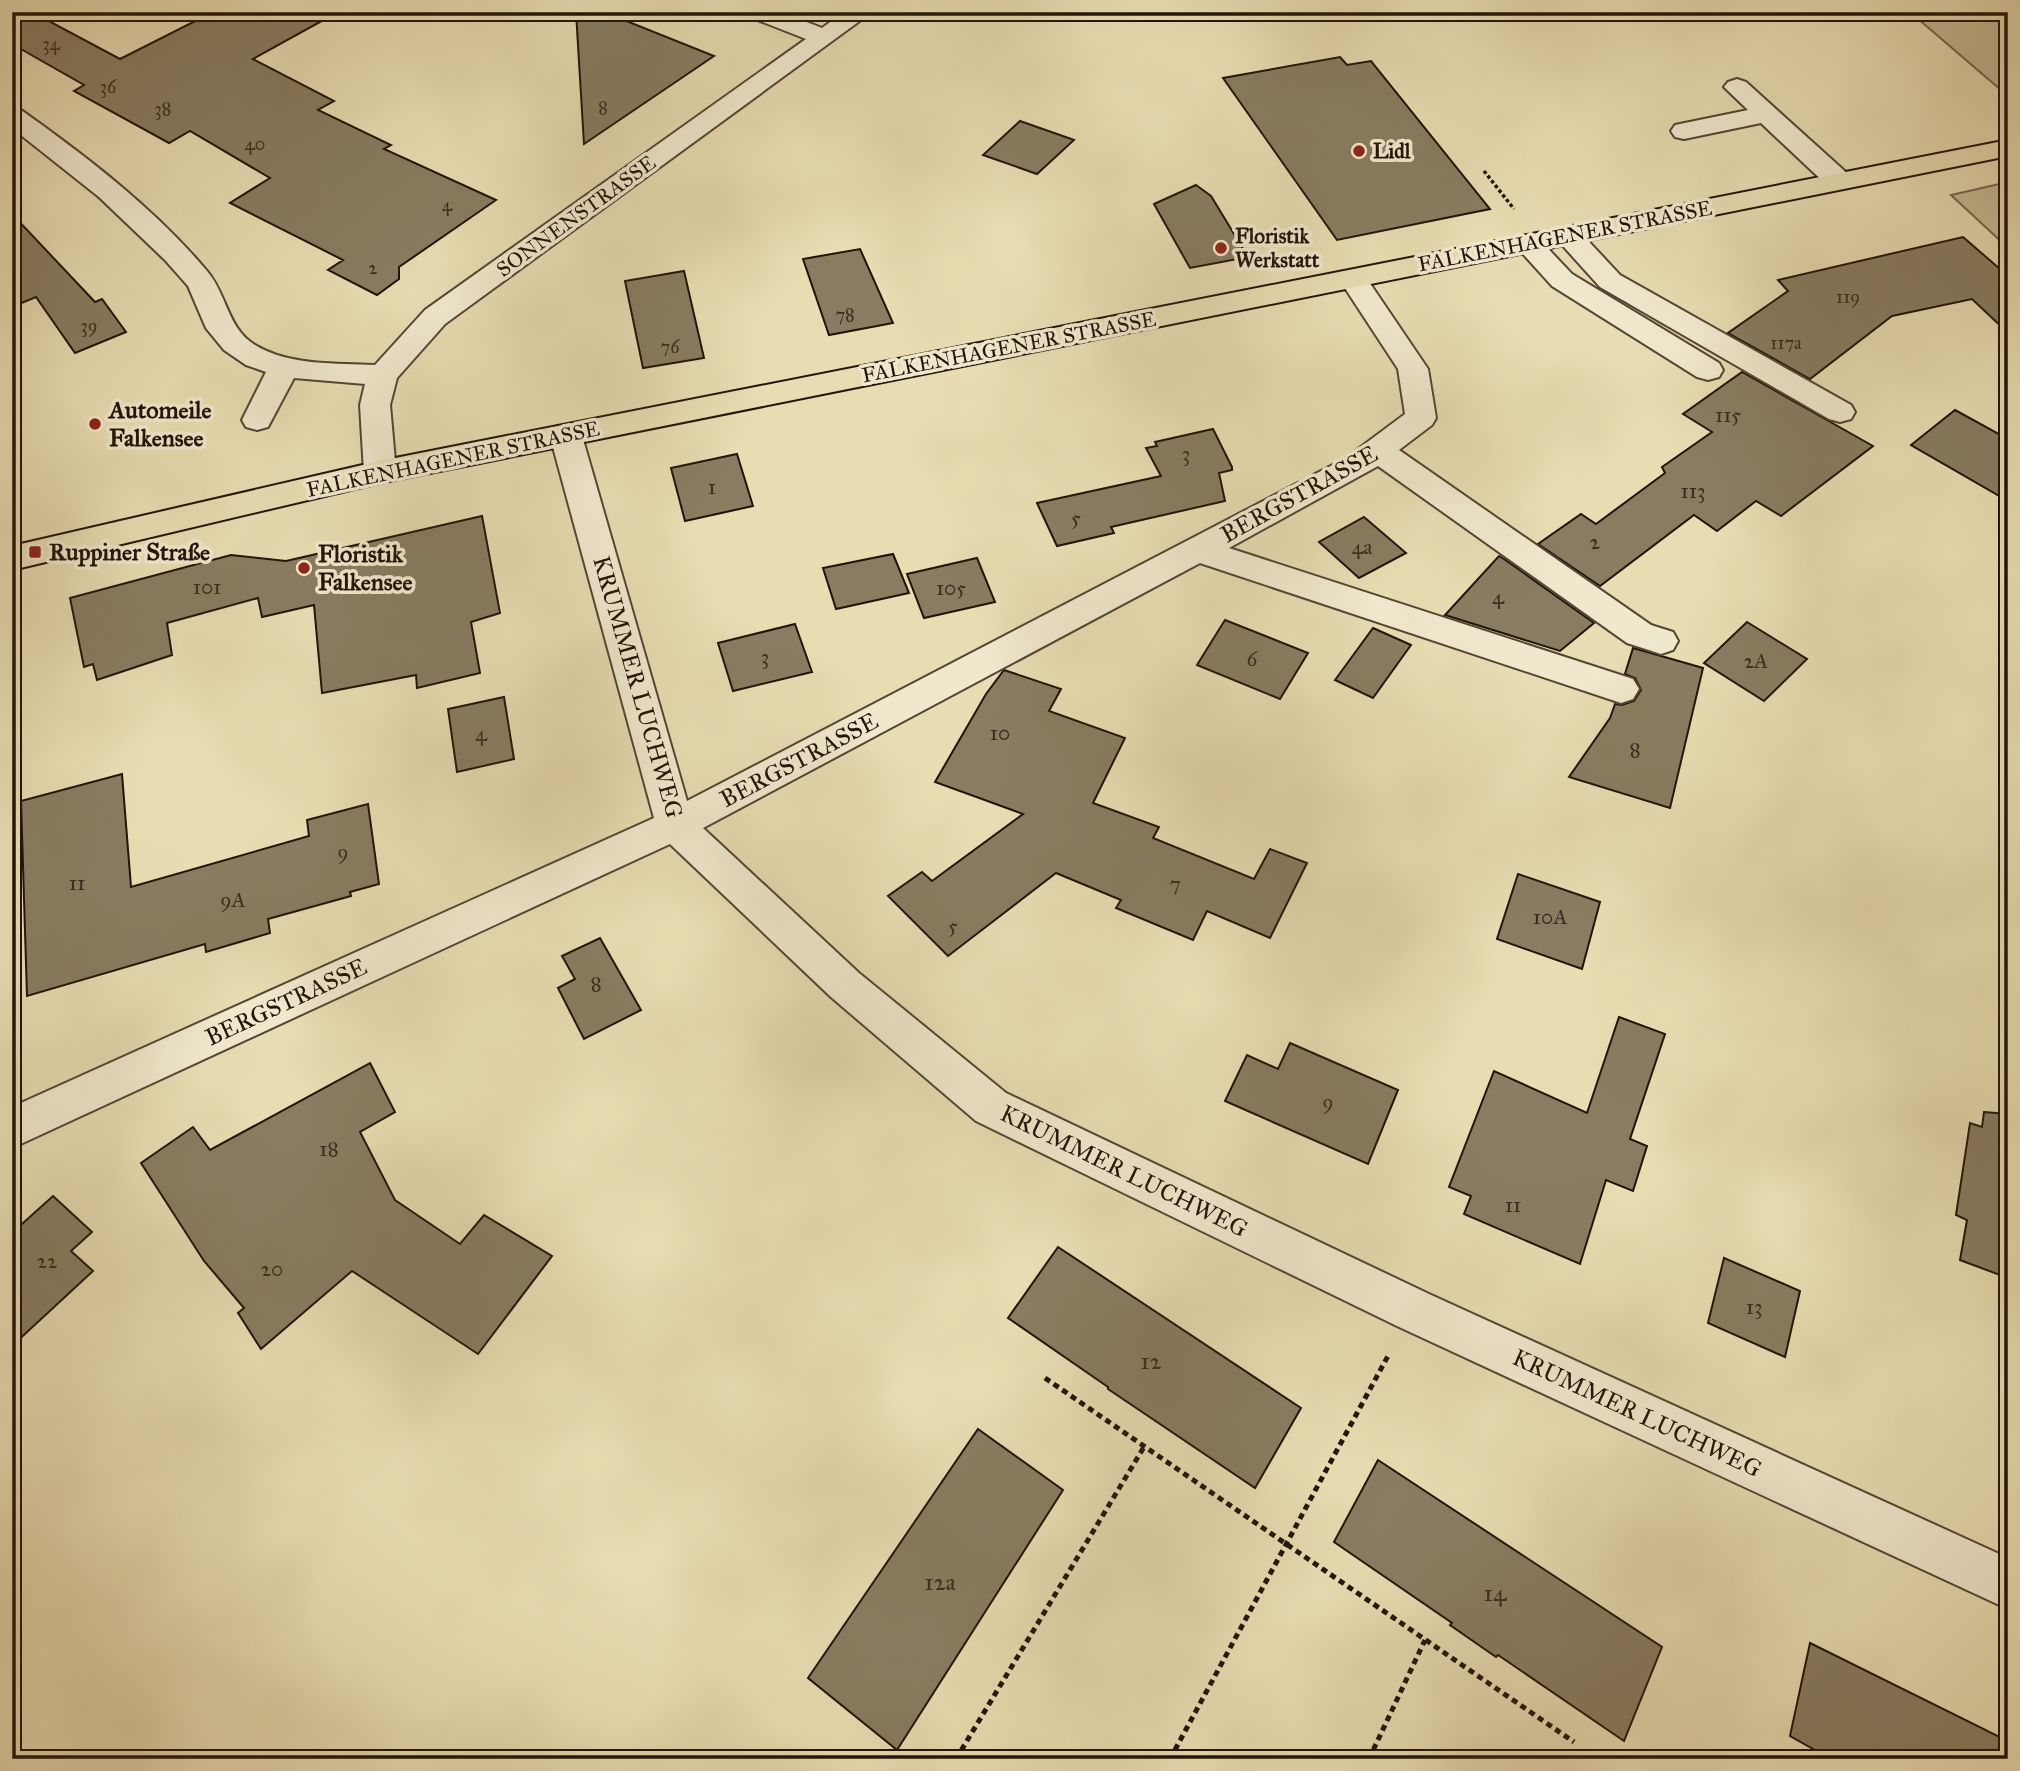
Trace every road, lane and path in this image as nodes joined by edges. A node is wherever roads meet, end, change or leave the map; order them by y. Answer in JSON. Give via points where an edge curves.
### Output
{"nodes":[{"id":1,"x":759,"y":12,"type":"edge"},
{"id":2,"x":860,"y":12,"type":"edge"},
{"id":3,"x":822,"y":37,"type":"junction"},
{"id":4,"x":1737,"y":87,"type":"dead end"},
{"id":5,"x":1767,"y":114,"type":"junction"},
{"id":6,"x":12,"y":116,"type":"edge"},
{"id":7,"x":1684,"y":131,"type":"dead end"},
{"id":8,"x":2008,"y":148,"type":"edge"},
{"id":9,"x":1484,"y":171,"type":"dead end"},
{"id":10,"x":1839,"y":181,"type":"junction"},
{"id":11,"x":1525,"y":231,"type":"junction"},
{"id":12,"x":1568,"y":236,"type":"junction"},
{"id":13,"x":1353,"y":279,"type":"junction"},
{"id":14,"x":284,"y":367,"type":"junction"},
{"id":15,"x":1708,"y":370,"type":"dead end"},
{"id":16,"x":383,"y":375,"type":"junction"},
{"id":17,"x":1840,"y":412,"type":"dead end"},
{"id":18,"x":257,"y":420,"type":"dead end"},
{"id":19,"x":566,"y":436,"type":"junction"},
{"id":20,"x":1378,"y":451,"type":"junction"},
{"id":21,"x":380,"y":472,"type":"junction"},
{"id":22,"x":1198,"y":550,"type":"junction"},
{"id":23,"x":12,"y":558,"type":"edge"},
{"id":24,"x":1661,"y":641,"type":"dead end"},
{"id":25,"x":1621,"y":689,"type":"dead end"},
{"id":26,"x":675,"y":825,"type":"junction"},
{"id":27,"x":12,"y":1128,"type":"edge"},
{"id":28,"x":1413,"y":1310,"type":"junction"},
{"id":29,"x":1045,"y":1378,"type":"dead end"},
{"id":30,"x":1144,"y":1447,"type":"junction"},
{"id":31,"x":1286,"y":1545,"type":"junction"},
{"id":32,"x":2008,"y":1584,"type":"edge"},
{"id":33,"x":1425,"y":1640,"type":"junction"},
{"id":34,"x":1574,"y":1742,"type":"dead end"},
{"id":35,"x":956,"y":1759,"type":"edge"},
{"id":36,"x":1170,"y":1759,"type":"edge"},
{"id":37,"x":1369,"y":1759,"type":"edge"}],
"edges":[{"from":1,"to":3,"type":"street"},
{"from":2,"to":3,"type":"street","name":"SONNENSTRASSE"},
{"from":3,"to":16,"type":"street","name":"SONNENSTRASSE","via":[[435,317]]},
{"from":4,"to":5,"type":"street"},
{"from":5,"to":7,"type":"street"},
{"from":5,"to":10,"type":"street"},
{"from":6,"to":14,"type":"street","via":[[71,158],[162,239],[211,297],[221,330],[245,352]]},
{"from":8,"to":10,"type":"main road","name":"FALKENHAGENER STRASSE"},
{"from":9,"to":11,"type":"path"},
{"from":10,"to":12,"type":"main road","name":"FALKENHAGENER STRASSE"},
{"from":11,"to":12,"type":"main road","name":"FALKENHAGENER STRASSE"},
{"from":11,"to":13,"type":"main road","name":"FALKENHAGENER STRASSE"},
{"from":11,"to":15,"type":"street","via":[[1549,268],[1571,286]]},
{"from":12,"to":17,"type":"street","via":[[1611,281]]},
{"from":13,"to":19,"type":"main road","name":"FALKENHAGENER STRASSE"},
{"from":13,"to":20,"type":"street","name":"BERGSTRASSE","via":[[1413,369],[1421,418]]},
{"from":14,"to":16,"type":"street"},
{"from":14,"to":18,"type":"street"},
{"from":16,"to":21,"type":"street","name":"SONNENSTRASSE","via":[[375,405]]},
{"from":19,"to":21,"type":"main road","name":"FALKENHAGENER STRASSE"},
{"from":19,"to":26,"type":"street","name":"KRUMMER LUCHWEG"},
{"from":20,"to":22,"type":"street","name":"BERGSTRASSE"},
{"from":20,"to":24,"type":"street","via":[[1639,634]]},
{"from":21,"to":23,"type":"main road","name":"FALKENHAGENER STRASSE"},
{"from":22,"to":25,"type":"street"},
{"from":22,"to":26,"type":"street","name":"BERGSTRASSE"},
{"from":26,"to":27,"type":"street","name":"BERGSTRASSE"},
{"from":26,"to":28,"type":"street","name":"KRUMMER LUCHWEG","via":[[845,985],[991,1107]]},
{"from":28,"to":31,"type":"path"},
{"from":28,"to":32,"type":"street","name":"KRUMMER LUCHWEG"},
{"from":29,"to":30,"type":"path"},
{"from":30,"to":31,"type":"path"},
{"from":30,"to":35,"type":"path"},
{"from":31,"to":33,"type":"path"},
{"from":31,"to":36,"type":"path"},
{"from":33,"to":34,"type":"path"},
{"from":33,"to":37,"type":"path"}]}
